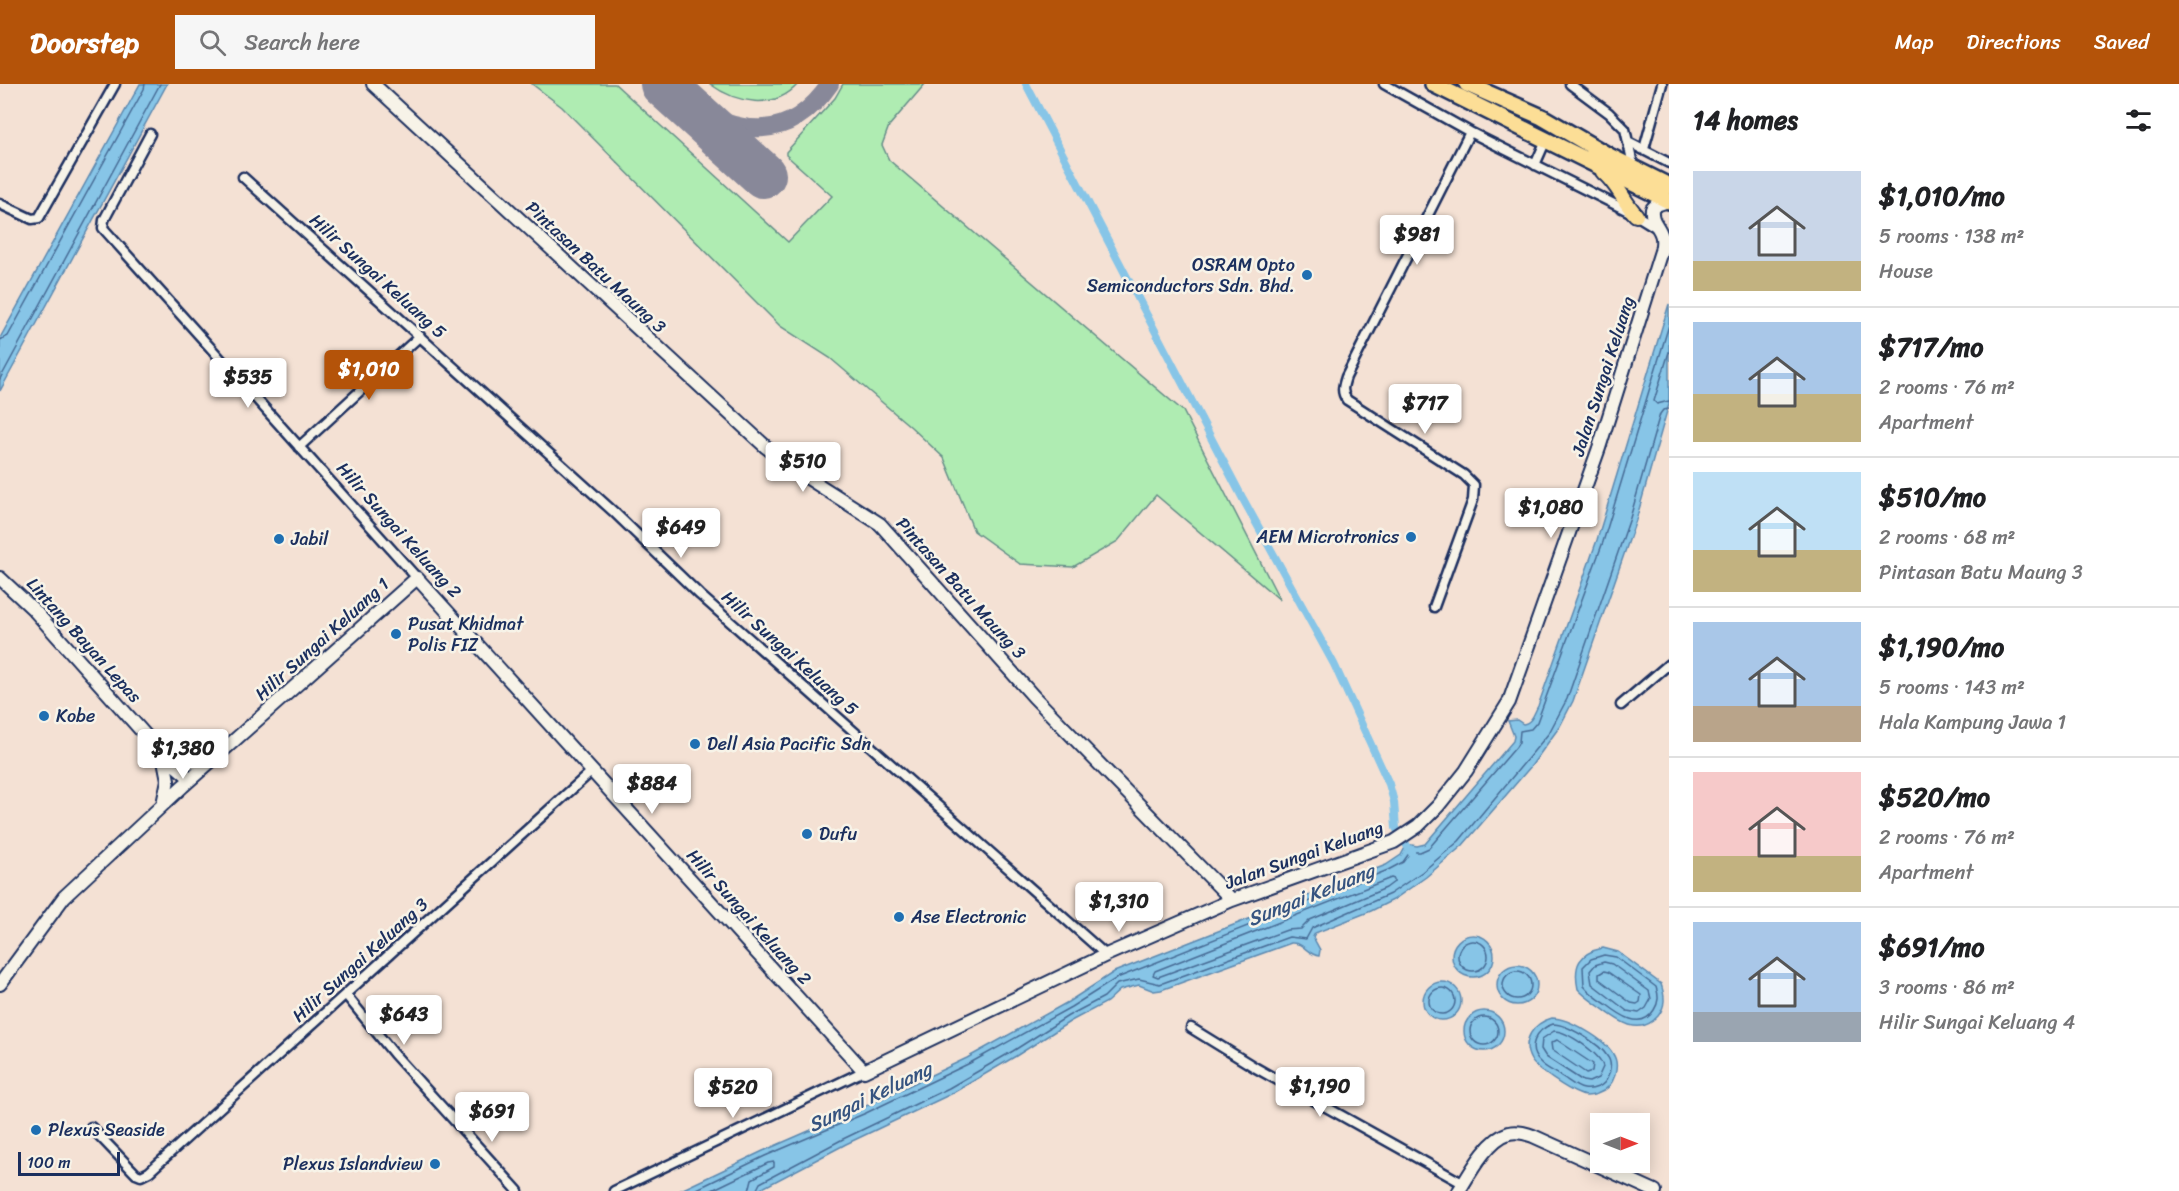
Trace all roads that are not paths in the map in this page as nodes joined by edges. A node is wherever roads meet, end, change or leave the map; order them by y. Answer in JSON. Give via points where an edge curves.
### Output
{"nodes":[{"id":1,"x":115,"y":84,"type":"edge"},
{"id":2,"x":373,"y":84,"type":"edge"},
{"id":3,"x":1384,"y":84,"type":"edge"},
{"id":4,"x":1433,"y":84,"type":"edge"},
{"id":5,"x":1467,"y":84,"type":"edge"},
{"id":6,"x":1570,"y":84,"type":"edge"},
{"id":7,"x":1662,"y":84,"type":"edge"},
{"id":8,"x":1470,"y":132,"type":"junction"},
{"id":9,"x":150,"y":134,"type":"dead end"},
{"id":10,"x":1546,"y":140,"type":"junction"},
{"id":11,"x":1630,"y":143,"type":"junction"},
{"id":12,"x":1644,"y":149,"type":"junction"},
{"id":13,"x":1586,"y":159,"type":"junction"},
{"id":14,"x":1669,"y":164,"type":"edge"},
{"id":15,"x":1535,"y":165,"type":"junction"},
{"id":16,"x":1634,"y":169,"type":"junction"},
{"id":17,"x":243,"y":177,"type":"dead end"},
{"id":18,"x":1669,"y":196,"type":"edge"},
{"id":19,"x":0,"y":204,"type":"edge"},
{"id":20,"x":1636,"y":214,"type":"junction"},
{"id":21,"x":1658,"y":229,"type":"junction"},
{"id":22,"x":420,"y":336,"type":"junction"},
{"id":23,"x":299,"y":447,"type":"junction"},
{"id":24,"x":0,"y":578,"type":"edge"},
{"id":25,"x":417,"y":578,"type":"junction"},
{"id":26,"x":1434,"y":607,"type":"dead end"},
{"id":27,"x":1669,"y":664,"type":"edge"},
{"id":28,"x":1621,"y":705,"type":"dead end"},
{"id":29,"x":164,"y":755,"type":"junction"},
{"id":30,"x":209,"y":763,"type":"junction"},
{"id":31,"x":592,"y":771,"type":"junction"},
{"id":32,"x":187,"y":783,"type":"junction"},
{"id":33,"x":163,"y":805,"type":"junction"},
{"id":34,"x":1232,"y":900,"type":"junction"},
{"id":35,"x":1106,"y":955,"type":"junction"},
{"id":36,"x":0,"y":984,"type":"edge"},
{"id":37,"x":346,"y":994,"type":"junction"},
{"id":38,"x":1191,"y":1028,"type":"dead end"},
{"id":39,"x":864,"y":1071,"type":"junction"},
{"id":40,"x":90,"y":1127,"type":"dead end"},
{"id":41,"x":1462,"y":1187,"type":"edge"},
{"id":42,"x":518,"y":1191,"type":"edge"},
{"id":43,"x":614,"y":1191,"type":"edge"},
{"id":44,"x":1655,"y":1191,"type":"edge"}],
"edges":[{"from":1,"to":19,"type":"street","via":[[39,218],[32,219]]},
{"from":2,"to":34,"type":"street","name":"Pintasan Batu Maung 3","via":[[766,447],[880,524],[1034,697]]},
{"from":3,"to":8,"type":"street"},
{"from":4,"to":10,"type":"highway"},
{"from":5,"to":16,"type":"highway","via":[[1542,117]]},
{"from":6,"to":11,"type":"street","via":[[1609,113],[1625,129]]},
{"from":7,"to":12,"type":"street"},
{"from":8,"to":15,"type":"street"},
{"from":8,"to":26,"type":"street","via":[[1343,386],[1347,400],[1474,485],[1473,500]]},
{"from":9,"to":23,"type":"street","name":"Hilir Sungai Keluang 2","via":[[102,225]]},
{"from":10,"to":13,"type":"highway"},
{"from":10,"to":15,"type":"street"},
{"from":11,"to":12,"type":"street"},
{"from":11,"to":16,"type":"street"},
{"from":12,"to":14,"type":"street"},
{"from":13,"to":18,"type":"highway"},
{"from":13,"to":20,"type":"main road","via":[[1616,184]]},
{"from":15,"to":20,"type":"street"},
{"from":16,"to":18,"type":"highway"},
{"from":17,"to":22,"type":"street","name":"Hilir Sungai Keluang 5"},
{"from":18,"to":21,"type":"street","name":"Jalan Sungai Keluang","via":[[1652,209]]},
{"from":20,"to":21,"type":"street"},
{"from":21,"to":34,"type":"street","name":"Jalan Sungai Keluang","via":[[1663,238],[1661,251],[1599,448],[1509,702],[1466,771],[1418,826],[1394,842]]},
{"from":22,"to":23,"type":"street"},
{"from":22,"to":35,"type":"street","name":"Hilir Sungai Keluang 5","via":[[700,595]]},
{"from":23,"to":25,"type":"street","name":"Hilir Sungai Keluang 2"},
{"from":24,"to":29,"type":"street","name":"Lintang Bayan Lepas","via":[[33,609]]},
{"from":25,"to":30,"type":"street","name":"Hilir Sungai Keluang 1"},
{"from":25,"to":31,"type":"street","name":"Hilir Sungai Keluang 2"},
{"from":27,"to":28,"type":"street"},
{"from":29,"to":30,"type":"street","via":[[186,762]]},
{"from":29,"to":32,"type":"street","name":"Lintang Bayan Lepas"},
{"from":29,"to":33,"type":"street","via":[[168,780]]},
{"from":30,"to":32,"type":"street","name":"Hilir Sungai Keluang 1"},
{"from":31,"to":37,"type":"street","name":"Hilir Sungai Keluang 3"},
{"from":31,"to":39,"type":"street","name":"Hilir Sungai Keluang 2"},
{"from":32,"to":33,"type":"street","name":"Hilir Sungai Keluang 1"},
{"from":33,"to":36,"type":"street","name":"Hilir Sungai Keluang 1","via":[[64,897]]},
{"from":34,"to":35,"type":"street","name":"Jalan Sungai Keluang"},
{"from":35,"to":39,"type":"street","name":"Jalan Sungai Keluang"},
{"from":37,"to":40,"type":"street","name":"Hilir Sungai Keluang 3","via":[[146,1175],[136,1174]]},
{"from":37,"to":42,"type":"street","via":[[394,1054]]},
{"from":38,"to":41,"type":"street"},
{"from":39,"to":43,"type":"street"},
{"from":41,"to":44,"type":"street","via":[[1485,1151],[1500,1137],[1516,1132]]}]}
